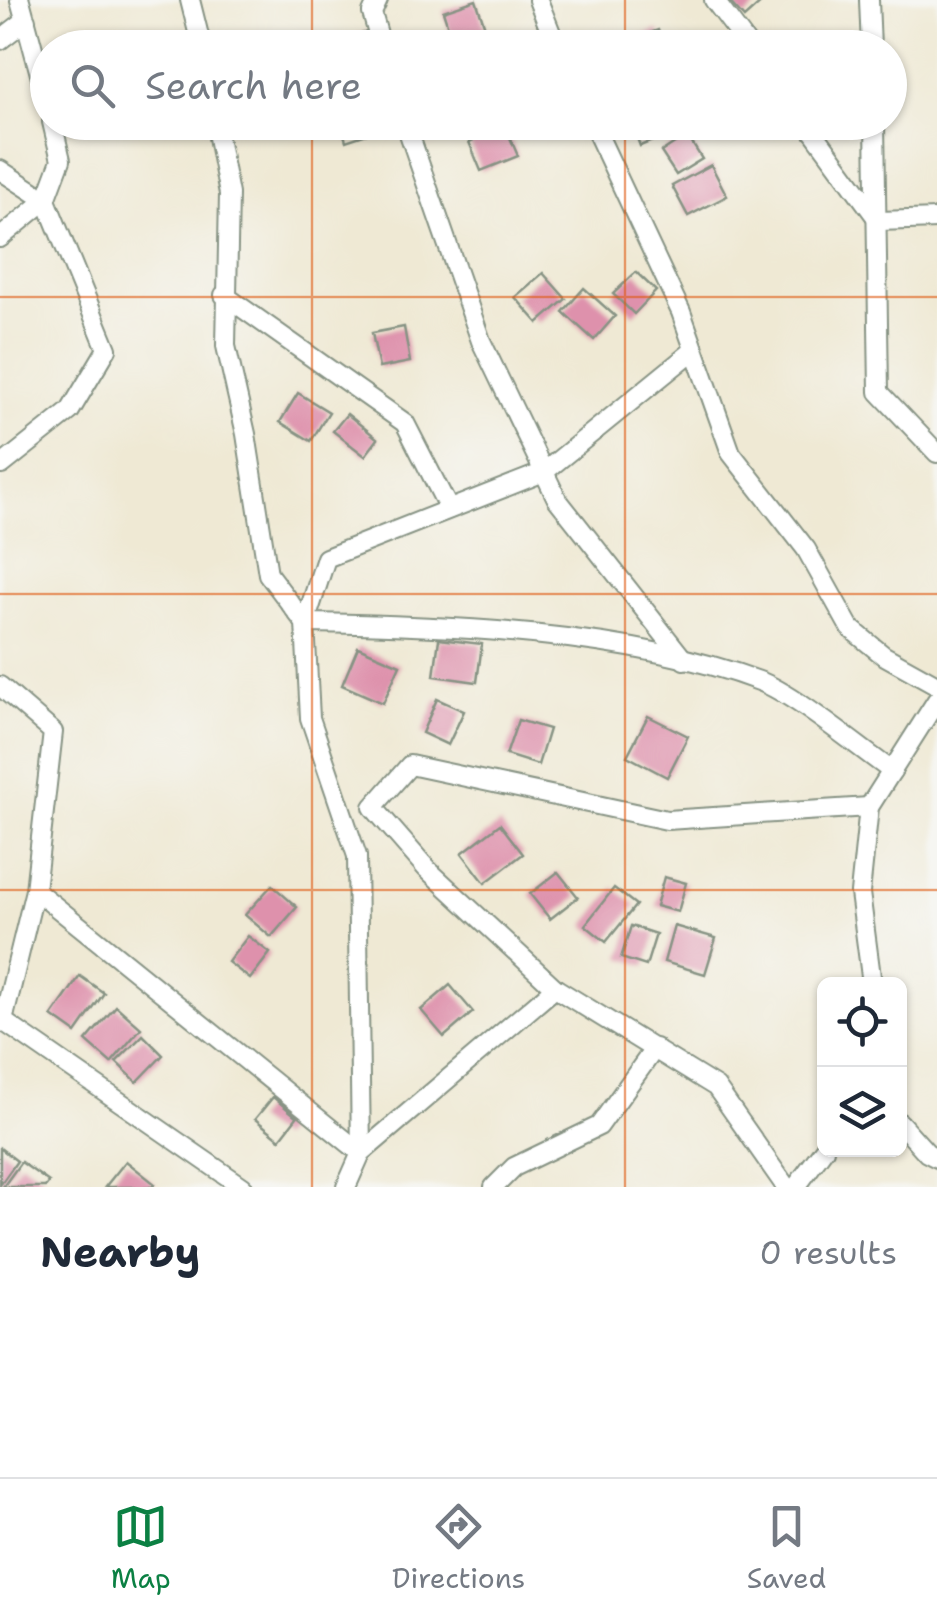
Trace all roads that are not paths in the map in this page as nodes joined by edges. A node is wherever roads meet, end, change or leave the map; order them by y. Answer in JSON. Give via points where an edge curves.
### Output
{"nodes":[{"id":1,"x":20,"y":0,"type":"edge"},
{"id":2,"x":190,"y":0,"type":"edge"},
{"id":3,"x":378,"y":0,"type":"edge"},
{"id":4,"x":538,"y":0,"type":"edge"},
{"id":5,"x":714,"y":0,"type":"edge"},
{"id":6,"x":869,"y":0,"type":"edge"},
{"id":7,"x":26,"y":20,"type":"junction"},
{"id":8,"x":198,"y":30,"type":"edge"},
{"id":9,"x":377,"y":30,"type":"edge"},
{"id":10,"x":550,"y":30,"type":"edge"},
{"id":11,"x":736,"y":30,"type":"edge"},
{"id":12,"x":871,"y":30,"type":"edge"},
{"id":13,"x":30,"y":35,"type":"edge"},
{"id":14,"x":0,"y":40,"type":"edge"},
{"id":15,"x":57,"y":140,"type":"edge"},
{"id":16,"x":219,"y":140,"type":"edge"},
{"id":17,"x":411,"y":140,"type":"edge"},
{"id":18,"x":600,"y":140,"type":"edge"},
{"id":19,"x":819,"y":140,"type":"edge"},
{"id":20,"x":876,"y":140,"type":"edge"},
{"id":21,"x":0,"y":170,"type":"edge"},
{"id":22,"x":46,"y":200,"type":"junction"},
{"id":23,"x":937,"y":218,"type":"edge"},
{"id":24,"x":879,"y":221,"type":"junction"},
{"id":25,"x":0,"y":238,"type":"edge"},
{"id":26,"x":224,"y":295,"type":"junction"},
{"id":27,"x":694,"y":350,"type":"junction"},
{"id":28,"x":937,"y":453,"type":"edge"},
{"id":29,"x":1,"y":465,"type":"edge"},
{"id":30,"x":544,"y":472,"type":"junction"},
{"id":31,"x":449,"y":509,"type":"junction"},
{"id":32,"x":306,"y":623,"type":"junction"},
{"id":33,"x":684,"y":660,"type":"junction"},
{"id":34,"x":937,"y":685,"type":"edge"},
{"id":35,"x":0,"y":686,"type":"edge"},
{"id":36,"x":937,"y":700,"type":"edge"},
{"id":37,"x":892,"y":771,"type":"junction"},
{"id":38,"x":869,"y":807,"type":"junction"},
{"id":39,"x":35,"y":890,"type":"junction"},
{"id":40,"x":871,"y":977,"type":"edge"},
{"id":41,"x":555,"y":988,"type":"junction"},
{"id":42,"x":2,"y":1020,"type":"edge"},
{"id":43,"x":655,"y":1048,"type":"junction"},
{"id":44,"x":907,"y":1131,"type":"edge"},
{"id":45,"x":361,"y":1154,"type":"junction"},
{"id":46,"x":818,"y":1157,"type":"edge"},
{"id":47,"x":937,"y":1158,"type":"edge"},
{"id":48,"x":243,"y":1187,"type":"edge"},
{"id":49,"x":346,"y":1187,"type":"edge"},
{"id":50,"x":494,"y":1187,"type":"edge"},
{"id":51,"x":786,"y":1187,"type":"edge"},
{"id":52,"x":796,"y":1187,"type":"edge"}],
"edges":[{"from":1,"to":7,"type":"street"},
{"from":2,"to":8,"type":"street"},
{"from":3,"to":9,"type":"street","via":[[372,13]]},
{"from":4,"to":10,"type":"street"},
{"from":5,"to":11,"type":"street"},
{"from":6,"to":12,"type":"street"},
{"from":7,"to":13,"type":"street"},
{"from":7,"to":14,"type":"street"},
{"from":15,"to":22,"type":"street","via":[[62,160]]},
{"from":16,"to":26,"type":"street","via":[[228,194]]},
{"from":17,"to":30,"type":"street","via":[[480,341]]},
{"from":18,"to":27,"type":"street"},
{"from":19,"to":24,"type":"street"},
{"from":20,"to":24,"type":"street"},
{"from":21,"to":22,"type":"street"},
{"from":22,"to":25,"type":"street"},
{"from":22,"to":29,"type":"street","via":[[107,348],[70,410]]},
{"from":23,"to":24,"type":"street"},
{"from":24,"to":28,"type":"street","via":[[878,392]]},
{"from":26,"to":31,"type":"street","via":[[405,423]]},
{"from":26,"to":32,"type":"street","via":[[226,346],[268,574]]},
{"from":27,"to":30,"type":"street"},
{"from":27,"to":34,"type":"street","via":[[731,453],[806,549],[850,628]]},
{"from":30,"to":31,"type":"street"},
{"from":30,"to":33,"type":"street","via":[[557,500]]},
{"from":31,"to":32,"type":"street","via":[[326,558]]},
{"from":32,"to":33,"type":"street","via":[[558,637]]},
{"from":32,"to":45,"type":"street","via":[[310,718],[357,856]]},
{"from":33,"to":37,"type":"street","via":[[763,682]]},
{"from":35,"to":39,"type":"street","via":[[53,732]]},
{"from":36,"to":37,"type":"street"},
{"from":37,"to":38,"type":"street"},
{"from":38,"to":40,"type":"street","via":[[860,893]]},
{"from":38,"to":41,"type":"street","via":[[667,820],[410,765],[373,807],[427,868]]},
{"from":39,"to":42,"type":"street"},
{"from":39,"to":45,"type":"street"},
{"from":41,"to":43,"type":"street"},
{"from":41,"to":45,"type":"street"},
{"from":42,"to":48,"type":"street"},
{"from":43,"to":50,"type":"street","via":[[600,1126],[514,1167]]},
{"from":43,"to":51,"type":"street","via":[[716,1087]]},
{"from":44,"to":47,"type":"street"},
{"from":45,"to":49,"type":"street"},
{"from":46,"to":52,"type":"street"}]}
